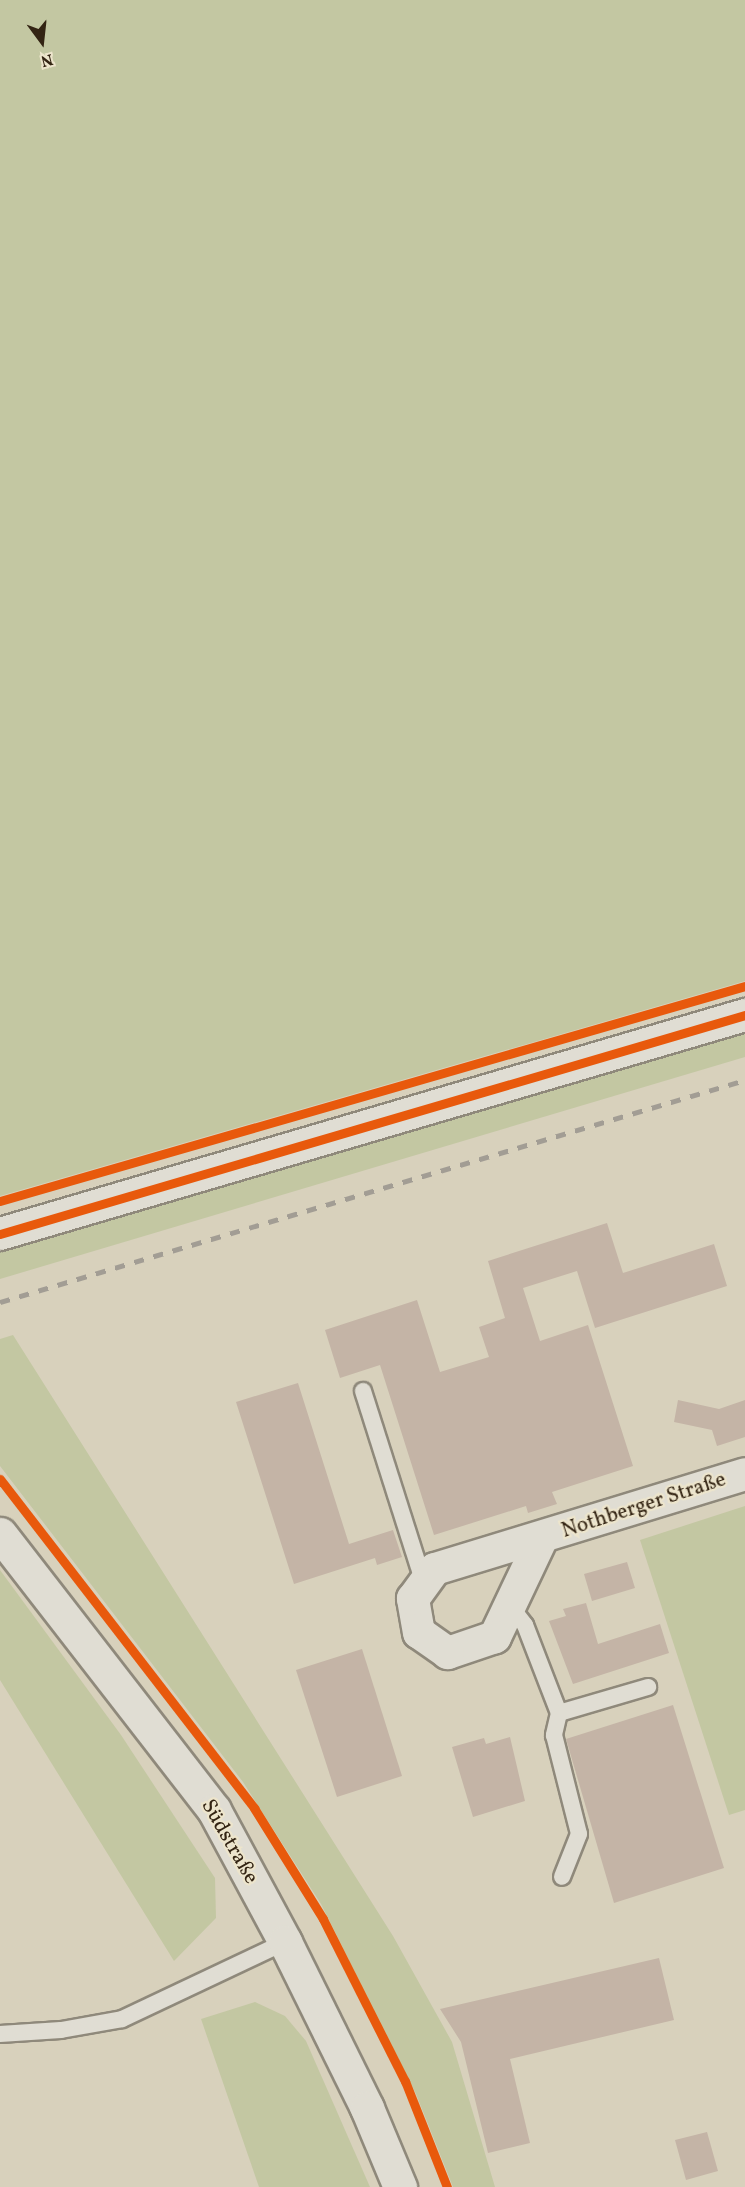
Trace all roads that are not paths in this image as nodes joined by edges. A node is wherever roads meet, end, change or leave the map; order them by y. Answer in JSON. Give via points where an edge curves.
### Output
{"nodes":[{"id":1,"x":745,"y":1015,"type":"edge"},
{"id":2,"x":0,"y":1234,"type":"edge"},
{"id":3,"x":363,"y":1392,"type":"dead end"},
{"id":4,"x":745,"y":1474,"type":"edge"},
{"id":5,"x":0,"y":1534,"type":"edge"},
{"id":6,"x":543,"y":1538,"type":"junction"},
{"id":7,"x":424,"y":1583,"type":"junction"},
{"id":8,"x":511,"y":1607,"type":"junction"},
{"id":9,"x":648,"y":1687,"type":"dead end"},
{"id":10,"x":559,"y":1713,"type":"junction"},
{"id":11,"x":562,"y":1877,"type":"dead end"},
{"id":12,"x":285,"y":1942,"type":"junction"},
{"id":13,"x":0,"y":2034,"type":"edge"},
{"id":14,"x":400,"y":2187,"type":"edge"}],
"edges":[{"from":1,"to":2,"type":"street"},
{"from":3,"to":7,"type":"lane"},
{"from":4,"to":6,"type":"street","name":"Nothberger Straße"},
{"from":5,"to":12,"type":"main road","name":"Südstraße","via":[[214,1810]]},
{"from":6,"to":7,"type":"street","name":"Nothberger Straße","via":[[435,1569]]},
{"from":6,"to":8,"type":"street","name":"Nothberger Straße"},
{"from":7,"to":8,"type":"street","name":"Nothberger Straße","via":[[413,1599],[418,1633],[448,1653],[495,1636]]},
{"from":8,"to":10,"type":"lane","via":[[525,1625]]},
{"from":9,"to":10,"type":"lane"},
{"from":10,"to":11,"type":"lane","via":[[554,1735],[579,1834]]},
{"from":12,"to":13,"type":"lane","via":[[122,2019],[61,2030]]},
{"from":12,"to":14,"type":"main road","name":"Südstraße","via":[[367,2108]]}]}
